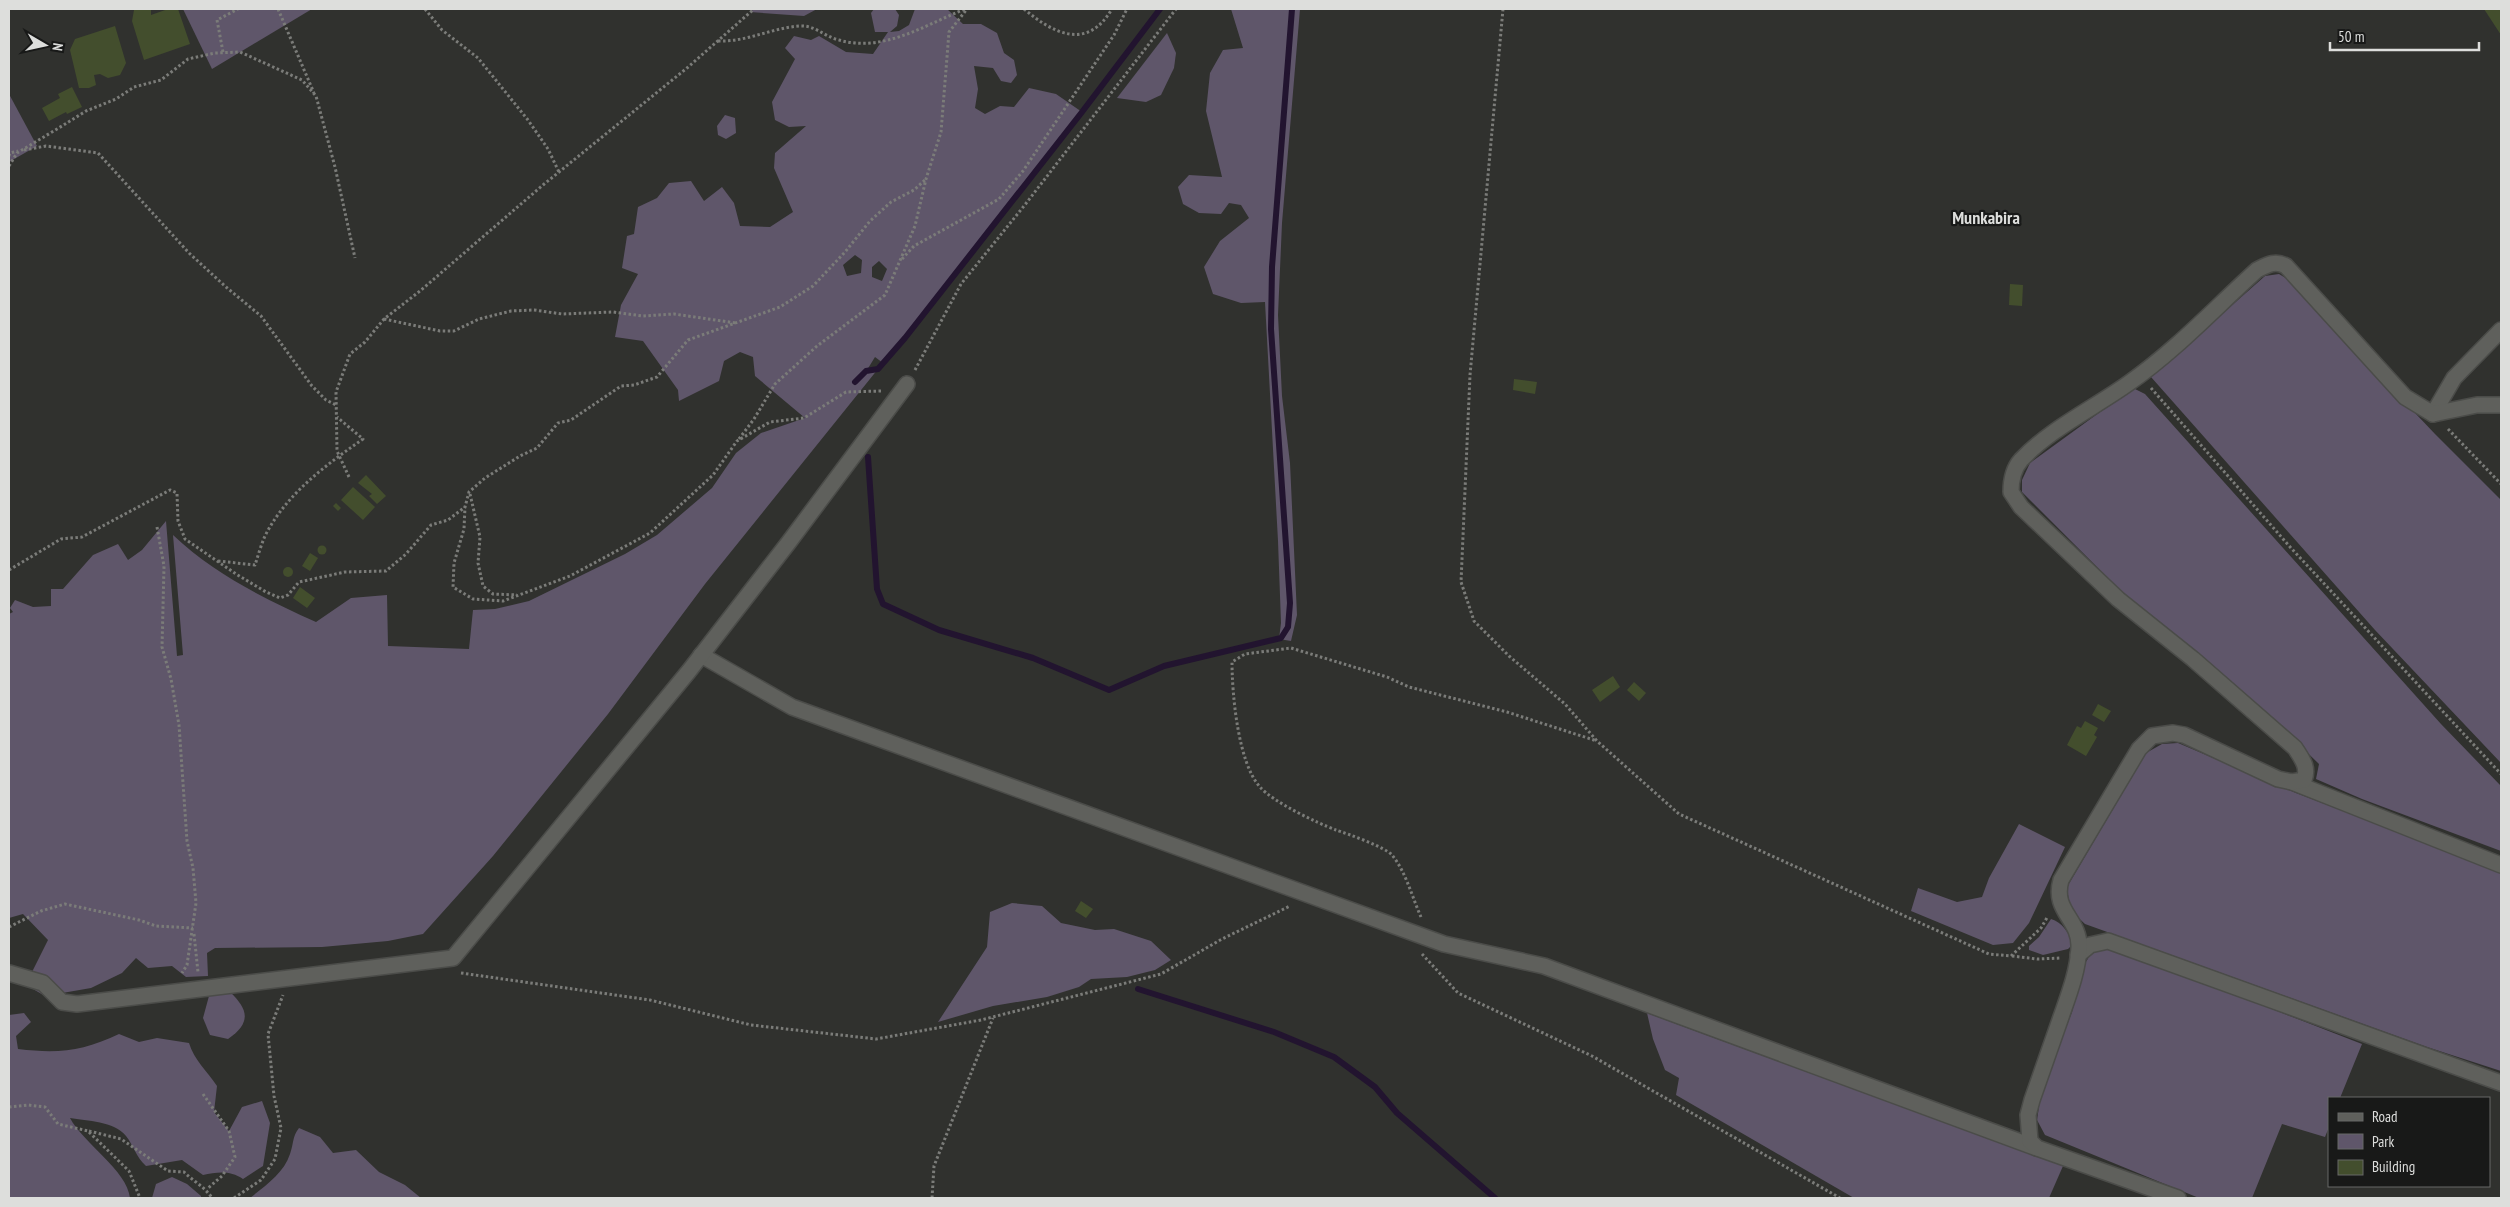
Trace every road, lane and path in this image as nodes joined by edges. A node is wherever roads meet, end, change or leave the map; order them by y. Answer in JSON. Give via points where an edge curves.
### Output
{"nodes":[{"id":1,"x":238,"y":9,"type":"edge"},
{"id":2,"x":278,"y":9,"type":"edge"},
{"id":3,"x":425,"y":9,"type":"edge"},
{"id":4,"x":754,"y":9,"type":"edge"},
{"id":5,"x":966,"y":9,"type":"edge"},
{"id":6,"x":1024,"y":9,"type":"edge"},
{"id":7,"x":1112,"y":9,"type":"edge"},
{"id":8,"x":1127,"y":9,"type":"edge"},
{"id":9,"x":1176,"y":9,"type":"edge"},
{"id":10,"x":1503,"y":9,"type":"edge"},
{"id":11,"x":718,"y":41,"type":"junction"},
{"id":12,"x":223,"y":52,"type":"junction"},
{"id":13,"x":316,"y":96,"type":"junction"},
{"id":14,"x":9,"y":156,"type":"edge"},
{"id":15,"x":9,"y":166,"type":"edge"},
{"id":16,"x":559,"y":172,"type":"dead end"},
{"id":17,"x":926,"y":179,"type":"junction"},
{"id":18,"x":356,"y":258,"type":"dead end"},
{"id":19,"x":900,"y":262,"type":"junction"},
{"id":20,"x":384,"y":319,"type":"junction"},
{"id":21,"x":737,"y":324,"type":"junction"},
{"id":22,"x":2501,"y":330,"type":"edge"},
{"id":23,"x":2139,"y":375,"type":"junction"},
{"id":24,"x":904,"y":388,"type":"junction"},
{"id":25,"x":336,"y":405,"type":"dead end"},
{"id":26,"x":2501,"y":405,"type":"edge"},
{"id":27,"x":2434,"y":414,"type":"junction"},
{"id":28,"x":336,"y":416,"type":"junction"},
{"id":29,"x":737,"y":441,"type":"junction"},
{"id":30,"x":349,"y":476,"type":"dead end"},
{"id":31,"x":2501,"y":484,"type":"edge"},
{"id":32,"x":470,"y":492,"type":"junction"},
{"id":33,"x":465,"y":506,"type":"junction"},
{"id":34,"x":157,"y":527,"type":"dead end"},
{"id":35,"x":217,"y":561,"type":"junction"},
{"id":36,"x":9,"y":570,"type":"edge"},
{"id":37,"x":520,"y":595,"type":"junction"},
{"id":38,"x":701,"y":655,"type":"junction"},
{"id":39,"x":1597,"y":741,"type":"junction"},
{"id":40,"x":2501,"y":774,"type":"edge"},
{"id":41,"x":2292,"y":782,"type":"junction"},
{"id":42,"x":2501,"y":866,"type":"edge"},
{"id":43,"x":1311,"y":896,"type":"junction"},
{"id":44,"x":2059,"y":899,"type":"junction"},
{"id":45,"x":9,"y":927,"type":"edge"},
{"id":46,"x":193,"y":928,"type":"junction"},
{"id":47,"x":1432,"y":940,"type":"junction"},
{"id":48,"x":1416,"y":948,"type":"dead end"},
{"id":49,"x":2078,"y":955,"type":"junction"},
{"id":50,"x":2012,"y":956,"type":"junction"},
{"id":51,"x":453,"y":958,"type":"junction"},
{"id":52,"x":9,"y":973,"type":"edge"},
{"id":53,"x":290,"y":978,"type":"junction"},
{"id":54,"x":195,"y":984,"type":"junction"},
{"id":55,"x":993,"y":1017,"type":"junction"},
{"id":56,"x":2501,"y":1083,"type":"edge"},
{"id":57,"x":203,"y":1094,"type":"dead end"},
{"id":58,"x":9,"y":1107,"type":"edge"},
{"id":59,"x":88,"y":1131,"type":"junction"},
{"id":60,"x":2037,"y":1148,"type":"junction"},
{"id":61,"x":207,"y":1190,"type":"junction"},
{"id":62,"x":140,"y":1198,"type":"edge"},
{"id":63,"x":212,"y":1198,"type":"edge"},
{"id":64,"x":234,"y":1198,"type":"edge"},
{"id":65,"x":932,"y":1198,"type":"edge"},
{"id":66,"x":1840,"y":1198,"type":"edge"},
{"id":67,"x":2178,"y":1198,"type":"edge"}],
"edges":[{"from":1,"to":12,"type":"path","via":[[217,20]]},
{"from":2,"to":13,"type":"path"},
{"from":3,"to":16,"type":"path","via":[[442,30],[484,65],[528,120]]},
{"from":4,"to":11,"type":"path"},
{"from":5,"to":11,"type":"path","via":[[902,37],[877,43],[838,40],[802,26],[736,42]]},
{"from":5,"to":17,"type":"path","via":[[949,32],[941,132]]},
{"from":6,"to":7,"type":"path","via":[[1044,26],[1071,36],[1091,32]]},
{"from":8,"to":19,"type":"path","via":[[1114,35],[1023,171],[999,199],[914,246]]},
{"from":9,"to":24,"type":"path","via":[[961,284]]},
{"from":10,"to":39,"type":"path","via":[[1470,375],[1462,582],[1474,621],[1565,704]]},
{"from":11,"to":20,"type":"path"},
{"from":12,"to":13,"type":"path","via":[[240,52],[302,80]]},
{"from":12,"to":15,"type":"path","via":[[188,60],[161,80],[134,88],[86,112],[17,153]]},
{"from":13,"to":18,"type":"path"},
{"from":14,"to":25,"type":"path","via":[[10,153],[46,146],[98,153],[189,253],[261,316],[312,386]]},
{"from":17,"to":19,"type":"path","via":[[915,226]]},
{"from":17,"to":21,"type":"path","via":[[914,190],[890,202],[813,286],[780,307]]},
{"from":19,"to":29,"type":"path","via":[[885,295],[817,346],[775,384]]},
{"from":20,"to":21,"type":"path","via":[[440,331],[454,331],[479,319],[519,311],[562,314],[613,312],[643,316],[674,314]]},
{"from":20,"to":28,"type":"path","via":[[350,354],[336,392]]},
{"from":21,"to":32,"type":"path","via":[[688,340],[657,377],[621,386],[572,420],[558,423],[537,448],[485,478]]},
{"from":22,"to":27,"type":"street","via":[[2454,378]]},
{"from":23,"to":27,"type":"street","via":[[2257,270],[2280,263],[2405,396]]},
{"from":23,"to":40,"type":"path","via":[[2291,548]]},
{"from":23,"to":41,"type":"street","via":[[2020,461],[2012,476],[2011,492],[2020,507],[2118,599],[2295,748],[2304,762],[2306,775],[2304,780]]},
{"from":24,"to":29,"type":"path","via":[[846,392],[804,418],[770,422]]},
{"from":24,"to":38,"type":"street"},
{"from":26,"to":27,"type":"street","via":[[2477,405]]},
{"from":27,"to":31,"type":"path"},
{"from":28,"to":30,"type":"path","via":[[337,451]]},
{"from":28,"to":35,"type":"path","via":[[362,439],[290,498],[265,536],[255,565]]},
{"from":29,"to":37,"type":"path","via":[[713,475],[650,533],[570,576]]},
{"from":32,"to":33,"type":"path"},
{"from":32,"to":37,"type":"path","via":[[480,537],[478,563],[484,586],[493,594]]},
{"from":33,"to":35,"type":"path","via":[[448,520],[431,525],[386,571],[345,572],[299,582],[288,595],[280,598]]},
{"from":33,"to":37,"type":"path","via":[[464,529],[454,563],[453,587],[473,599],[503,601]]},
{"from":34,"to":46,"type":"path","via":[[164,566],[162,647],[172,680],[179,725],[187,841],[196,903]]},
{"from":35,"to":36,"type":"path","via":[[185,539],[178,520],[177,493],[170,490],[82,537],[61,538]]},
{"from":38,"to":43,"type":"street","via":[[792,707]]},
{"from":38,"to":51,"type":"street"},
{"from":39,"to":47,"type":"path","via":[[1507,712],[1409,687],[1291,648],[1244,654],[1232,662],[1234,709],[1239,734],[1247,761],[1260,787],[1322,825],[1391,854]]},
{"from":39,"to":50,"type":"path","via":[[1679,814],[1989,954]]},
{"from":41,"to":42,"type":"street"},
{"from":41,"to":44,"type":"street","via":[[2184,735],[2173,732],[2152,736],[2139,749],[2085,837],[2061,880]]},
{"from":43,"to":47,"type":"street"},
{"from":43,"to":55,"type":"path","via":[[1222,939],[1161,974]]},
{"from":44,"to":49,"type":"street","via":[[2077,931]]},
{"from":44,"to":50,"type":"path","via":[[2041,928]]},
{"from":45,"to":46,"type":"path","via":[[41,911],[65,904],[156,926]]},
{"from":46,"to":54,"type":"path"},
{"from":46,"to":54,"type":"path","via":[[187,966],[177,980]]},
{"from":47,"to":60,"type":"street","via":[[1544,966]]},
{"from":48,"to":66,"type":"path","via":[[1458,993],[1592,1056]]},
{"from":49,"to":50,"type":"path","via":[[2053,959]]},
{"from":49,"to":56,"type":"street","via":[[2090,945],[2108,941]]},
{"from":49,"to":60,"type":"street","via":[[2076,972],[2028,1116],[2030,1140]]},
{"from":51,"to":53,"type":"street"},
{"from":51,"to":55,"type":"path","via":[[453,972],[650,1000],[760,1026],[876,1039]]},
{"from":52,"to":54,"type":"street","via":[[43,983],[62,1002],[77,1004]]},
{"from":53,"to":54,"type":"street"},
{"from":53,"to":64,"type":"path","via":[[268,1034],[274,1096],[281,1128],[275,1158],[261,1180]]},
{"from":55,"to":65,"type":"path","via":[[934,1166]]},
{"from":57,"to":61,"type":"path","via":[[229,1131],[235,1157]]},
{"from":58,"to":59,"type":"path","via":[[45,1107],[58,1124]]},
{"from":59,"to":61,"type":"path","via":[[121,1139],[168,1171],[184,1172]]},
{"from":59,"to":62,"type":"path","via":[[129,1170]]},
{"from":60,"to":67,"type":"street"},
{"from":61,"to":63,"type":"path"}]}
